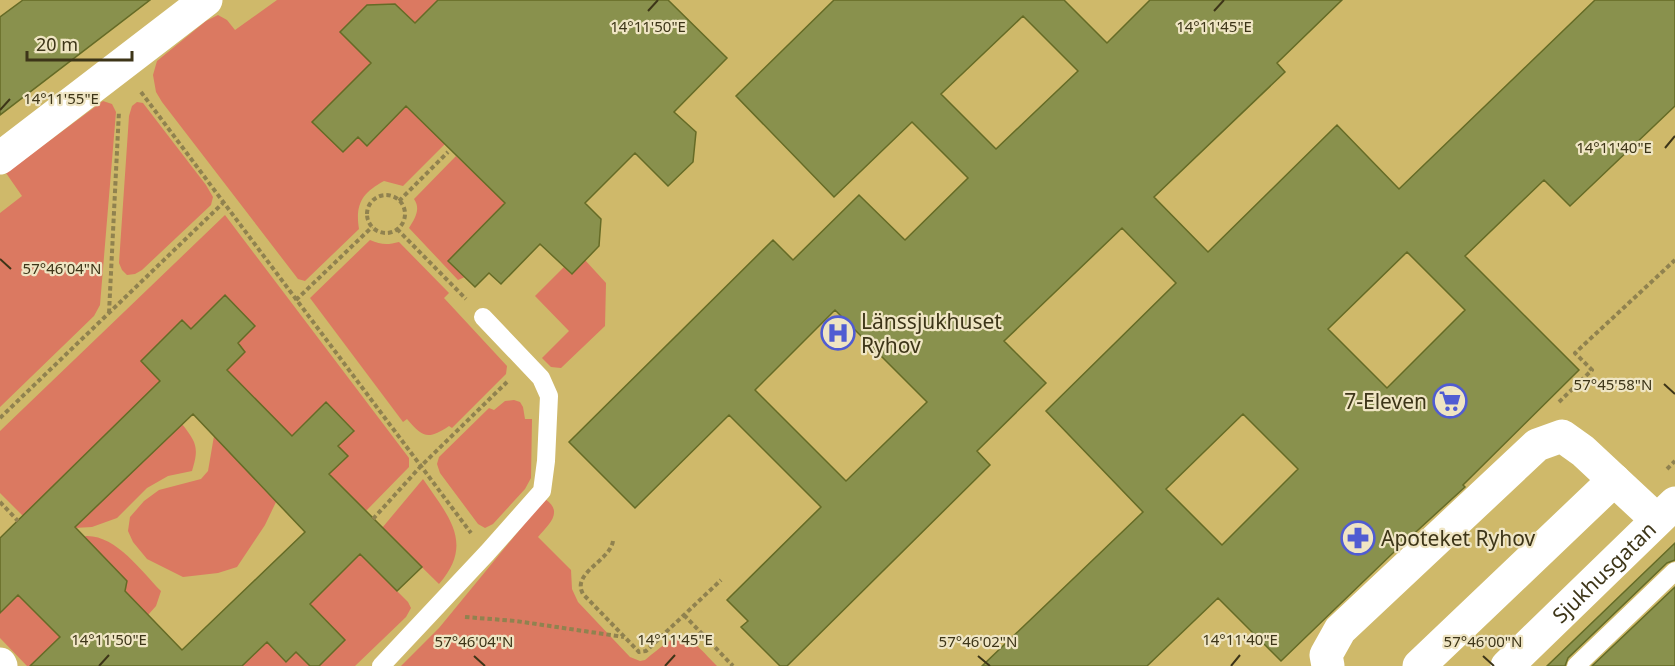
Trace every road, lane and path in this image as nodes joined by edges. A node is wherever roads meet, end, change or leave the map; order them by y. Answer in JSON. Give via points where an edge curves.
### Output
{"nodes":[{"id":1,"x":206,"y":0,"type":"edge"},
{"id":2,"x":121,"y":65,"type":"junction"},
{"id":3,"x":448,"y":152,"type":"dead end"},
{"id":4,"x":0,"y":158,"type":"edge"},
{"id":5,"x":399,"y":201,"type":"junction"},
{"id":6,"x":224,"y":204,"type":"junction"},
{"id":7,"x":372,"y":227,"type":"junction"},
{"id":8,"x":397,"y":229,"type":"junction"},
{"id":9,"x":296,"y":300,"type":"junction"},
{"id":10,"x":108,"y":314,"type":"junction"},
{"id":11,"x":483,"y":317,"type":"joint"},
{"id":12,"x":527,"y":363,"type":"junction"},
{"id":13,"x":0,"y":418,"type":"edge"},
{"id":14,"x":421,"y":466,"type":"junction"},
{"id":15,"x":1614,"y":480,"type":"junction"},
{"id":16,"x":0,"y":502,"type":"edge"},
{"id":17,"x":1666,"y":512,"type":"edge"},
{"id":18,"x":373,"y":519,"type":"dead end"},
{"id":19,"x":18,"y":520,"type":"dead end"},
{"id":20,"x":614,"y":541,"type":"dead end"},
{"id":21,"x":487,"y":553,"type":"junction"},
{"id":22,"x":1675,"y":572,"type":"edge"},
{"id":23,"x":721,"y":580,"type":"dead end"},
{"id":24,"x":684,"y":615,"type":"junction"},
{"id":25,"x":428,"y":616,"type":"junction"},
{"id":26,"x":625,"y":637,"type":"junction"},
{"id":27,"x":381,"y":666,"type":"edge"},
{"id":28,"x":733,"y":666,"type":"edge"},
{"id":29,"x":1328,"y":666,"type":"edge"},
{"id":30,"x":1419,"y":666,"type":"edge"},
{"id":31,"x":1507,"y":666,"type":"edge"},
{"id":32,"x":1576,"y":666,"type":"edge"}],
"edges":[{"from":1,"to":2,"type":"street"},
{"from":2,"to":4,"type":"street"},
{"from":2,"to":6,"type":"path"},
{"from":2,"to":10,"type":"path"},
{"from":3,"to":5,"type":"path"},
{"from":5,"to":7,"type":"path","via":[[382,195],[372,200],[367,209]]},
{"from":5,"to":8,"type":"path","via":[[405,213],[403,224]]},
{"from":6,"to":9,"type":"path"},
{"from":6,"to":10,"type":"path"},
{"from":7,"to":8,"type":"path","via":[[384,233]]},
{"from":7,"to":9,"type":"path"},
{"from":8,"to":11,"type":"path"},
{"from":9,"to":14,"type":"path"},
{"from":10,"to":13,"type":"path"},
{"from":11,"to":12,"type":"lane"},
{"from":12,"to":14,"type":"path"},
{"from":12,"to":21,"type":"lane","via":[[541,378],[549,396],[542,491]]},
{"from":14,"to":18,"type":"path"},
{"from":14,"to":21,"type":"path"},
{"from":15,"to":17,"type":"street"},
{"from":15,"to":29,"type":"street","via":[[1562,436],[1537,445],[1340,630],[1326,655]]},
{"from":15,"to":30,"type":"street"},
{"from":16,"to":19,"type":"path"},
{"from":17,"to":31,"type":"street","name":"Sjukhusgatan"},
{"from":20,"to":26,"type":"path","via":[[612,549],[580,579],[579,588]]},
{"from":21,"to":25,"type":"lane"},
{"from":22,"to":32,"type":"lane"},
{"from":23,"to":24,"type":"path"},
{"from":24,"to":26,"type":"path","via":[[646,651],[639,652]]},
{"from":24,"to":28,"type":"path"},
{"from":25,"to":26,"type":"path","via":[[516,621]]},
{"from":25,"to":27,"type":"lane"}]}
